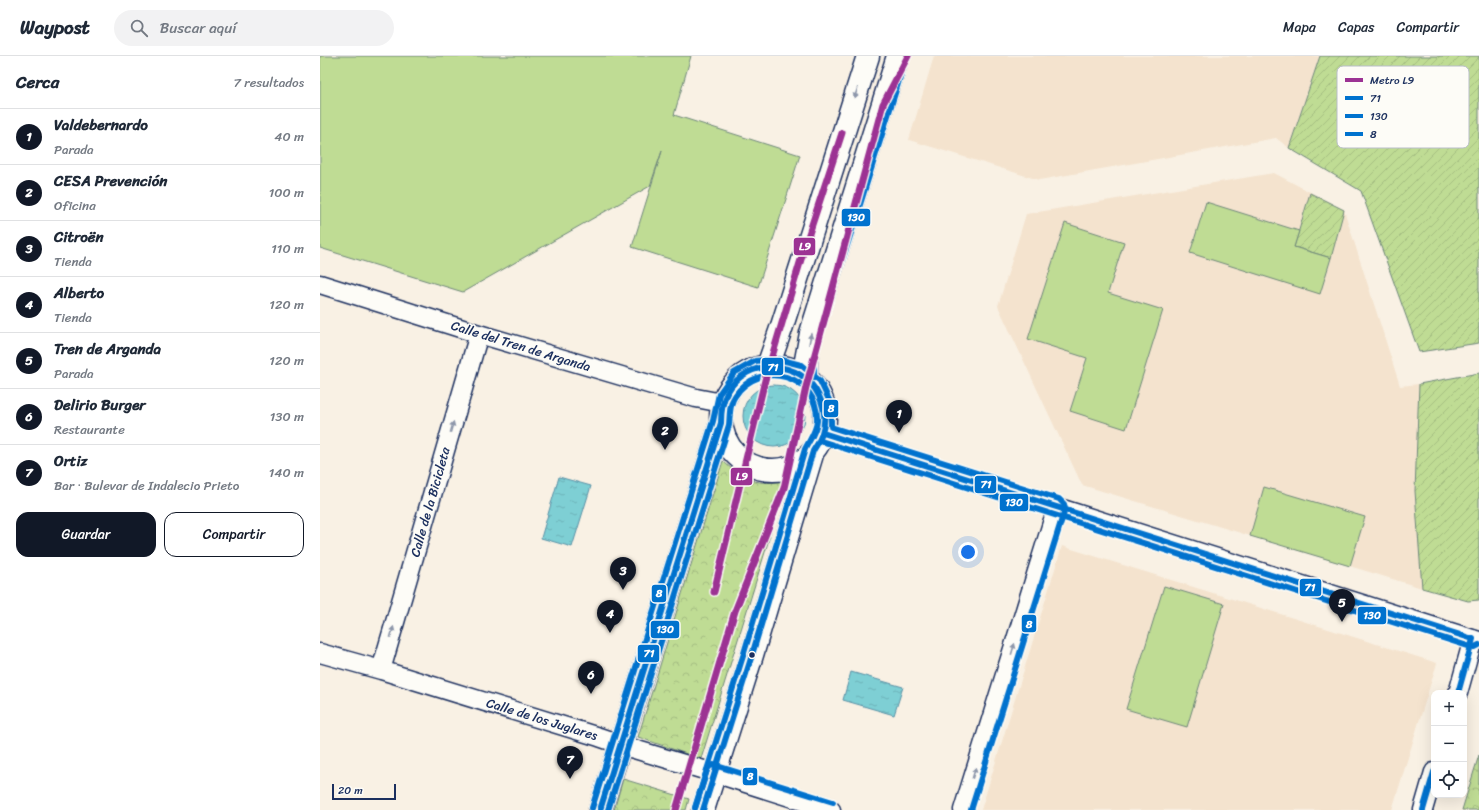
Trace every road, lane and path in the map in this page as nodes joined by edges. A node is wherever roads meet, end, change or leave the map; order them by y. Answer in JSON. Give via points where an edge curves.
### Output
{"nodes":[{"id":1,"x":868,"y":56,"type":"edge"},
{"id":2,"x":898,"y":56,"type":"edge"},
{"id":3,"x":320,"y":284,"type":"edge"},
{"id":4,"x":479,"y":334,"type":"junction"},
{"id":5,"x":768,"y":366,"type":"junction"},
{"id":6,"x":806,"y":378,"type":"junction"},
{"id":7,"x":721,"y":413,"type":"junction"},
{"id":8,"x":818,"y":442,"type":"junction"},
{"id":9,"x":1057,"y":507,"type":"junction"},
{"id":10,"x":1477,"y":638,"type":"edge"},
{"id":11,"x":320,"y":653,"type":"edge"},
{"id":12,"x":381,"y":670,"type":"junction"},
{"id":13,"x":1459,"y":690,"type":"edge"},
{"id":14,"x":621,"y":745,"type":"junction"},
{"id":15,"x":714,"y":773,"type":"junction"},
{"id":16,"x":1431,"y":782,"type":"edge"},
{"id":17,"x":600,"y":810,"type":"edge"},
{"id":18,"x":703,"y":810,"type":"edge"},
{"id":19,"x":831,"y":810,"type":"edge"},
{"id":20,"x":963,"y":810,"type":"edge"},
{"id":21,"x":1423,"y":810,"type":"edge"}],
"edges":[{"from":1,"to":5,"type":"street","one_way":true},
{"from":6,"to":2,"type":"street","one_way":true,"via":[[810,333]]},
{"from":3,"to":4,"type":"street","name":"Calle del Tren de Arganda"},
{"from":4,"to":7,"type":"street","name":"Calle del Tren de Arganda","via":[[696,398]]},
{"from":12,"to":4,"type":"street","name":"Calle de la Bicicleta","one_way":true},
{"from":5,"to":6,"type":"street","via":[[788,368]]},
{"from":5,"to":7,"type":"street","via":[[744,374],[735,382],[727,392]]},
{"from":6,"to":8,"type":"street","via":[[815,386],[824,409],[825,421]]},
{"from":7,"to":8,"type":"street","via":[[724,437],[730,449],[751,466],[765,470],[792,467],[804,461]]},
{"from":7,"to":14,"type":"street"},
{"from":8,"to":9,"type":"street"},
{"from":8,"to":15,"type":"street"},
{"from":9,"to":10,"type":"street"},
{"from":20,"to":9,"type":"street","one_way":true},
{"from":10,"to":13,"type":"street"},
{"from":11,"to":12,"type":"street","name":"Calle de los Juglares"},
{"from":12,"to":14,"type":"street","name":"Calle de los Juglares"},
{"from":14,"to":15,"type":"street","name":"Calle de los Juglares"},
{"from":14,"to":17,"type":"street"},
{"from":15,"to":18,"type":"street"},
{"from":15,"to":19,"type":"street","name":"Calle de los Juglares"},
{"from":16,"to":21,"type":"street"}]}
